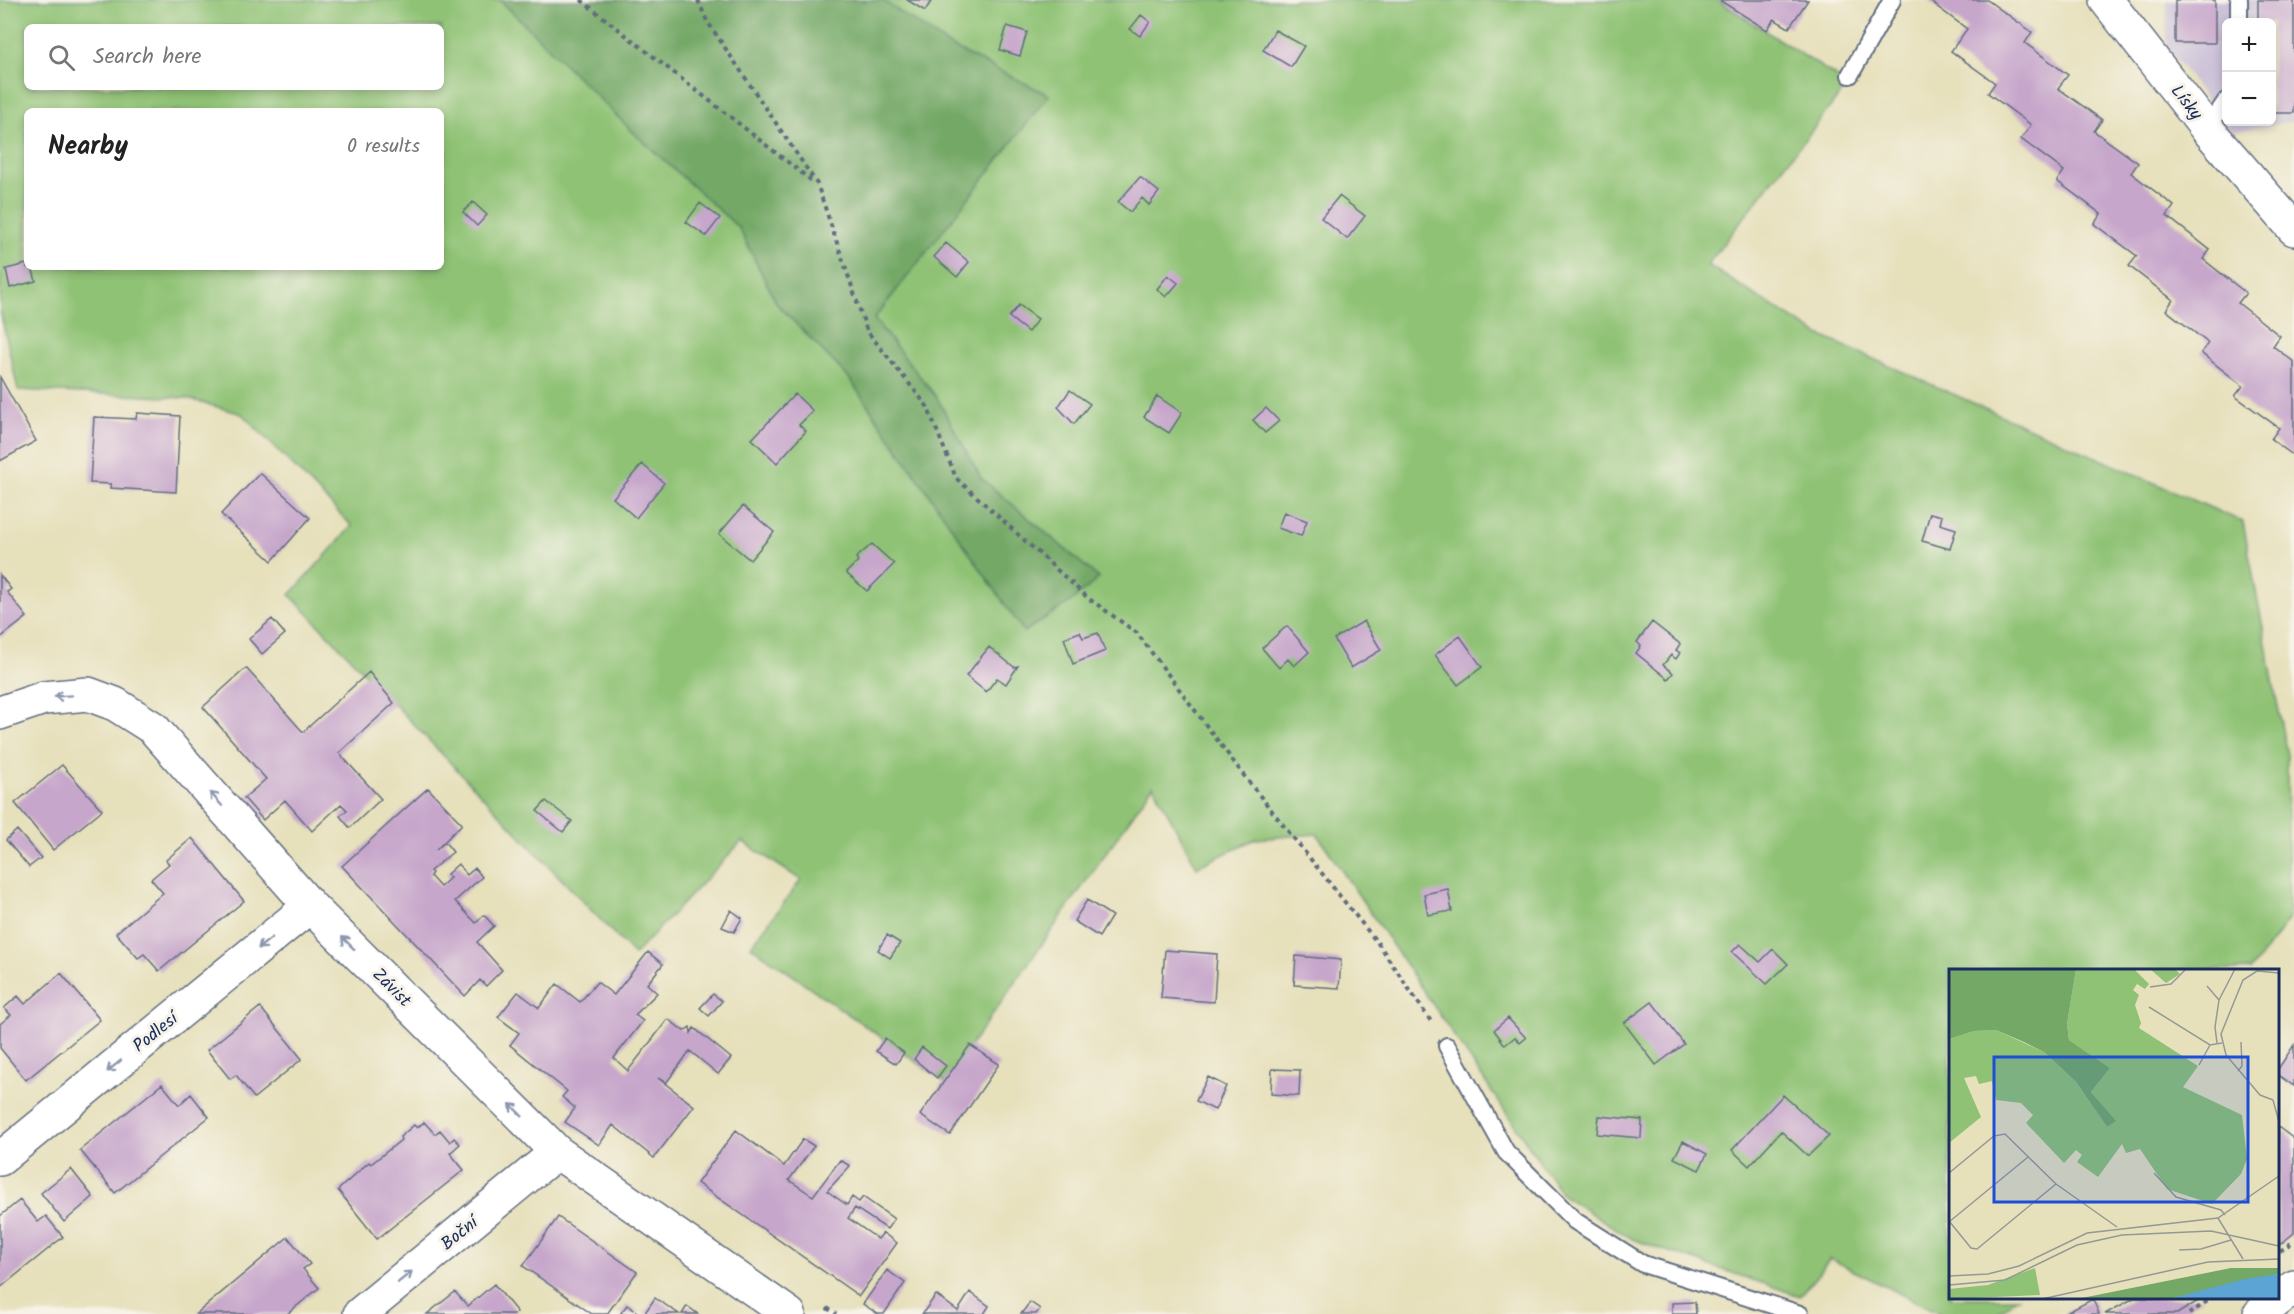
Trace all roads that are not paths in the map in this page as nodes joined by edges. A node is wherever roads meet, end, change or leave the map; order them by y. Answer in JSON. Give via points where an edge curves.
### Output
{"nodes":[{"id":1,"x":1892,"y":0,"type":"edge"},
{"id":2,"x":2106,"y":0,"type":"edge"},
{"id":3,"x":2239,"y":0,"type":"edge"},
{"id":4,"x":2240,"y":18,"type":"edge"},
{"id":5,"x":1851,"y":75,"type":"dead end"},
{"id":6,"x":2222,"y":107,"type":"edge"},
{"id":7,"x":2207,"y":129,"type":"junction"},
{"id":8,"x":2294,"y":229,"type":"edge"},
{"id":9,"x":0,"y":713,"type":"edge"},
{"id":10,"x":310,"y":906,"type":"junction"},
{"id":11,"x":1448,"y":1046,"type":"road end"},
{"id":12,"x":557,"y":1152,"type":"junction"},
{"id":13,"x":0,"y":1159,"type":"edge"},
{"id":14,"x":2294,"y":1287,"type":"edge"},
{"id":15,"x":2279,"y":1299,"type":"edge"},
{"id":16,"x":2279,"y":1299,"type":"edge"},
{"id":17,"x":360,"y":1314,"type":"edge"},
{"id":18,"x":789,"y":1314,"type":"edge"},
{"id":19,"x":1800,"y":1314,"type":"edge"},
{"id":20,"x":2260,"y":1314,"type":"edge"}],
"edges":[{"from":1,"to":5,"type":"lane"},
{"from":2,"to":7,"type":"street","name":"Lísky"},
{"from":3,"to":4,"type":"lane"},
{"from":6,"to":7,"type":"lane"},
{"from":7,"to":8,"type":"street","name":"Lísky"},
{"from":10,"to":9,"type":"street","name":"Závist","one_way":true,"via":[[153,728],[126,710],[88,694],[44,698]]},
{"from":12,"to":10,"type":"street","name":"Závist","one_way":true},
{"from":10,"to":13,"type":"street","name":"Podlesí","one_way":true},
{"from":11,"to":19,"type":"lane","via":[[1506,1152],[1575,1221],[1643,1264]]},
{"from":17,"to":12,"type":"street","name":"Boční","one_way":true},
{"from":12,"to":18,"type":"street","name":"Závist"},
{"from":14,"to":15,"type":"street"},
{"from":16,"to":20,"type":"street"}]}
